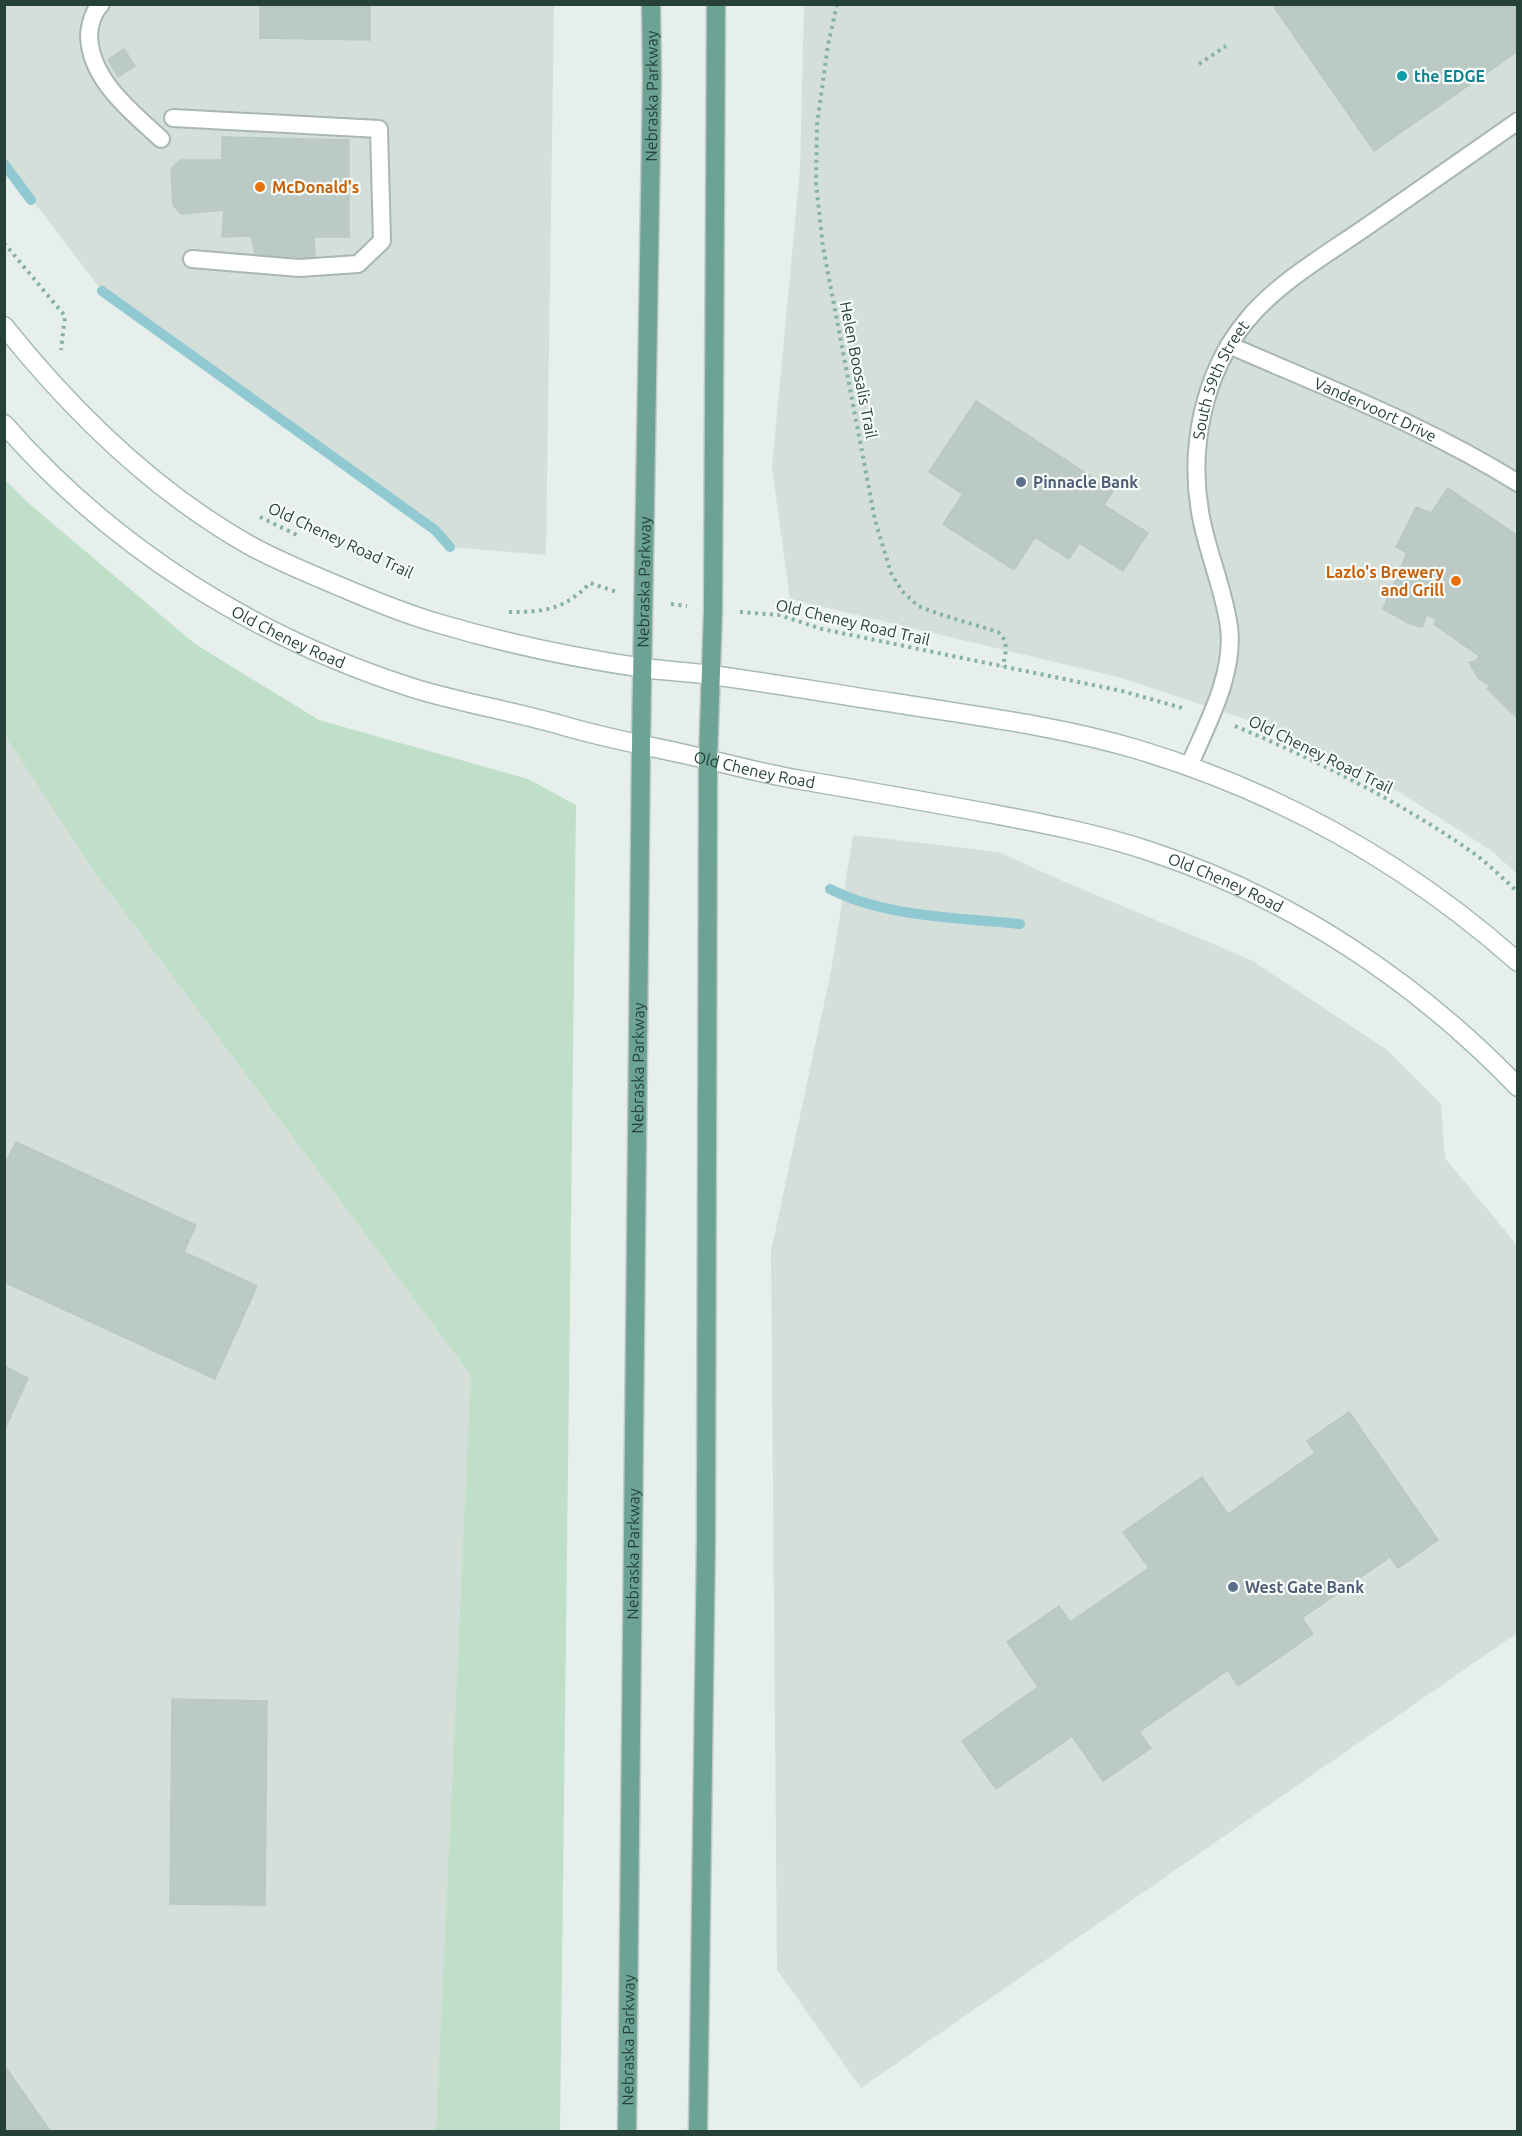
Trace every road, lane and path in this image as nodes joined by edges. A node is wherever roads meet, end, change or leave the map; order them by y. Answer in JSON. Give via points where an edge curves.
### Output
{"nodes":[{"id":1,"x":100,"y":4,"type":"edge"},
{"id":2,"x":651,"y":4,"type":"edge"},
{"id":3,"x":716,"y":4,"type":"edge"},
{"id":4,"x":837,"y":4,"type":"edge"},
{"id":5,"x":1226,"y":46,"type":"dead end"},
{"id":6,"x":1199,"y":64,"type":"dead end"},
{"id":7,"x":173,"y":118,"type":"dead end"},
{"id":8,"x":1518,"y":121,"type":"edge"},
{"id":9,"x":160,"y":139,"type":"dead end"},
{"id":10,"x":4,"y":243,"type":"edge"},
{"id":11,"x":192,"y":258,"type":"dead end"},
{"id":12,"x":5,"y":328,"type":"edge"},
{"id":13,"x":1229,"y":345,"type":"junction"},
{"id":14,"x":68,"y":358,"type":"dead end"},
{"id":15,"x":4,"y":424,"type":"edge"},
{"id":16,"x":1518,"y":483,"type":"edge"},
{"id":17,"x":257,"y":515,"type":"dead end"},
{"id":18,"x":307,"y":540,"type":"dead end"},
{"id":19,"x":644,"y":600,"type":"junction"},
{"id":20,"x":713,"y":610,"type":"junction"},
{"id":21,"x":504,"y":612,"type":"dead end"},
{"id":22,"x":1003,"y":667,"type":"junction"},
{"id":23,"x":643,"y":668,"type":"junction"},
{"id":24,"x":711,"y":675,"type":"junction"},
{"id":25,"x":1211,"y":716,"type":"junction"},
{"id":26,"x":641,"y":744,"type":"junction"},
{"id":27,"x":708,"y":759,"type":"junction"},
{"id":28,"x":1189,"y":766,"type":"junction"},
{"id":29,"x":1518,"y":892,"type":"edge"},
{"id":30,"x":1518,"y":962,"type":"edge"},
{"id":31,"x":1518,"y":1087,"type":"edge"},
{"id":32,"x":627,"y":2132,"type":"edge"},
{"id":33,"x":698,"y":2132,"type":"edge"}],
"edges":[{"from":1,"to":9,"type":"lane","via":[[90,26],[89,46],[94,64],[109,87]]},
{"from":2,"to":19,"type":"main road","name":"Nebraska Parkway"},
{"from":3,"to":20,"type":"main road"},
{"from":4,"to":22,"type":"path","name":"Helen Boosalis Trail","via":[[817,125],[816,183],[823,247],[875,520],[891,573],[902,591],[918,606],[998,632],[1007,646]]},
{"from":5,"to":6,"type":"path"},
{"from":7,"to":11,"type":"lane","via":[[379,129],[382,241],[358,264],[299,268]]},
{"from":8,"to":13,"type":"lane","name":"South 59th Street","via":[[1290,280],[1247,319]]},
{"from":10,"to":14,"type":"path","via":[[65,316],[61,351]]},
{"from":12,"to":23,"type":"main road","via":[[134,463],[251,546],[356,594],[434,623],[543,650]]},
{"from":13,"to":16,"type":"lane","name":"Vandervoort Drive","via":[[1407,422]]},
{"from":13,"to":25,"type":"lane","name":"South 59th Street","via":[[1212,380],[1200,421],[1196,464],[1201,517],[1229,628],[1229,655]]},
{"from":15,"to":26,"type":"main road","name":"Old Cheney Road","via":[[100,519],[132,543],[203,592],[300,645],[373,675],[452,700]]},
{"from":17,"to":18,"type":"path","name":"Old Cheney Road Trail"},
{"from":19,"to":20,"type":"path","name":"Old Cheney Road Trail"},
{"from":19,"to":21,"type":"path","name":"Old Cheney Road Trail","via":[[590,584],[577,597],[559,606],[536,612]]},
{"from":19,"to":23,"type":"main road","name":"Nebraska Parkway"},
{"from":20,"to":22,"type":"path","name":"Old Cheney Road Trail","via":[[779,615],[822,629]]},
{"from":20,"to":24,"type":"main road"},
{"from":22,"to":25,"type":"path","name":"Old Cheney Road Trail","via":[[1122,691]]},
{"from":23,"to":24,"type":"main road"},
{"from":23,"to":26,"type":"main road","name":"Nebraska Parkway"},
{"from":24,"to":27,"type":"main road"},
{"from":24,"to":28,"type":"main road","via":[[1042,727],[1088,736]]},
{"from":25,"to":28,"type":"lane","name":"South 59th Street"},
{"from":25,"to":29,"type":"path","name":"Old Cheney Road Trail","via":[[1293,750],[1394,803],[1471,851]]},
{"from":26,"to":27,"type":"main road","name":"Old Cheney Road"},
{"from":26,"to":32,"type":"main road","name":"Nebraska Parkway"},
{"from":27,"to":31,"type":"main road","name":"Old Cheney Road","via":[[796,780],[1073,830],[1188,865],[1261,897],[1365,957],[1443,1016]]},
{"from":27,"to":33,"type":"main road","via":[[706,1526]]},
{"from":28,"to":30,"type":"main road","via":[[1291,808],[1373,853],[1461,914]]}]}
